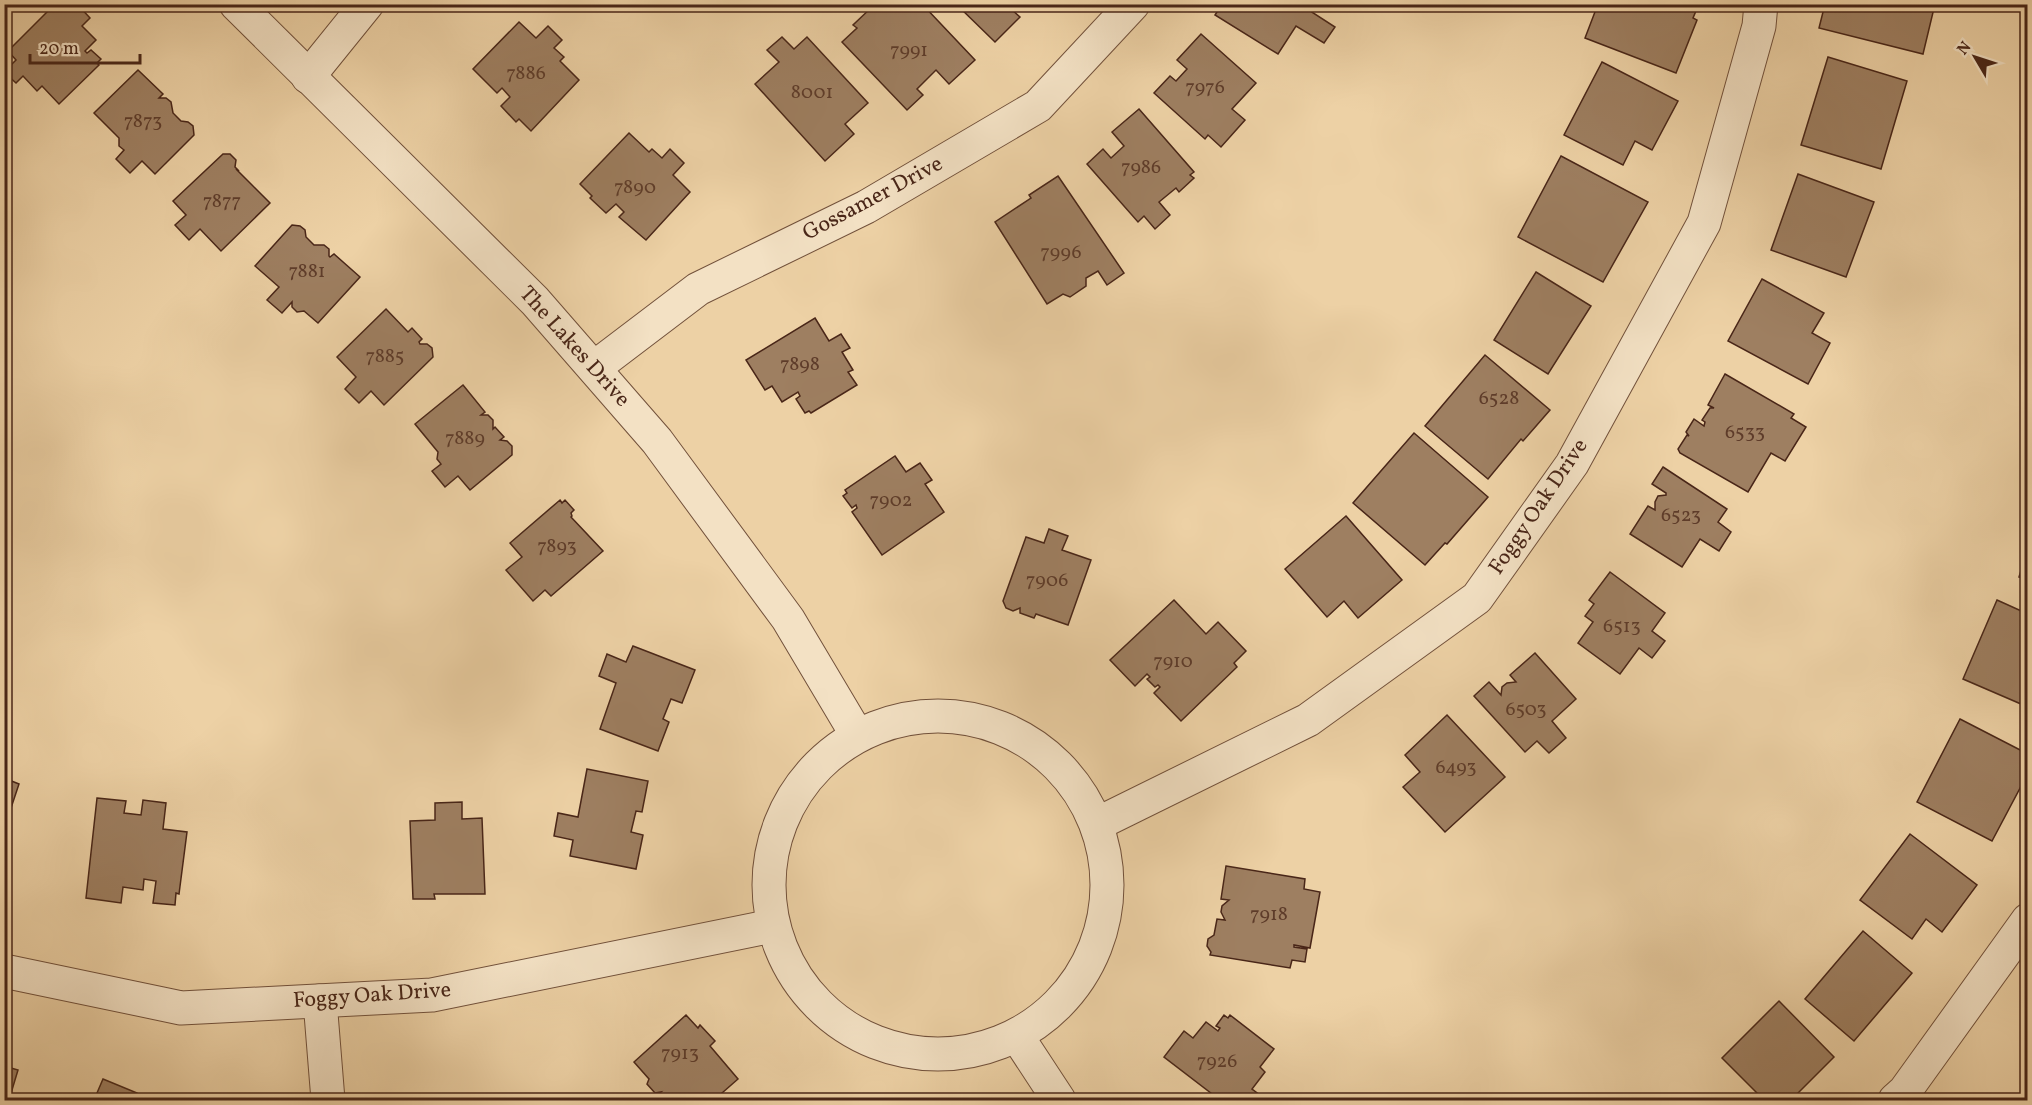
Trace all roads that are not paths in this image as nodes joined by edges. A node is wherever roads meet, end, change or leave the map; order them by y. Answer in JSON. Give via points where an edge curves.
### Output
{"nodes":[{"id":1,"x":236,"y":4,"type":"edge"},
{"id":2,"x":367,"y":4,"type":"edge"},
{"id":3,"x":1133,"y":4,"type":"edge"},
{"id":4,"x":1761,"y":4,"type":"edge"},
{"id":5,"x":308,"y":77,"type":"junction"},
{"id":6,"x":594,"y":368,"type":"junction"},
{"id":7,"x":857,"y":735,"type":"junction"},
{"id":8,"x":1097,"y":824,"type":"junction"},
{"id":9,"x":2028,"y":920,"type":"edge"},
{"id":10,"x":772,"y":926,"type":"junction"},
{"id":11,"x":4,"y":972,"type":"edge"},
{"id":12,"x":320,"y":1001,"type":"junction"},
{"id":13,"x":1017,"y":1036,"type":"junction"},
{"id":14,"x":328,"y":1101,"type":"edge"},
{"id":15,"x":1059,"y":1101,"type":"edge"},
{"id":16,"x":1895,"y":1101,"type":"edge"}],
"edges":[{"from":1,"to":5,"type":"street","name":"The Lakes Drive"},
{"from":2,"to":5,"type":"street"},
{"from":3,"to":6,"type":"street","name":"Gossamer Drive","via":[[1038,106],[866,207],[698,289]]},
{"from":4,"to":8,"type":"street","name":"Foggy Oak Drive","via":[[1759,26],[1704,223],[1572,464],[1477,598],[1308,720]]},
{"from":5,"to":6,"type":"street","name":"The Lakes Drive","via":[[535,302]]},
{"from":6,"to":7,"type":"street","name":"The Lakes Drive","via":[[657,441],[788,619]]},
{"from":7,"to":8,"type":"street","via":[[912,717],[970,718],[1024,737],[1068,775]]},
{"from":7,"to":10,"type":"street","via":[[813,770],[782,817],[768,871]]},
{"from":8,"to":13,"type":"street","via":[[1108,872],[1104,921],[1086,968],[1056,1006]]},
{"from":9,"to":16,"type":"street"},
{"from":10,"to":12,"type":"street","name":"Foggy Oak Drive","via":[[432,995]]},
{"from":10,"to":13,"type":"street","via":[[792,974],[825,1013],[867,1041],[917,1054],[969,1053]]},
{"from":11,"to":12,"type":"street","name":"Foggy Oak Drive","via":[[181,1008]]},
{"from":12,"to":14,"type":"street"},
{"from":13,"to":15,"type":"street"}]}
